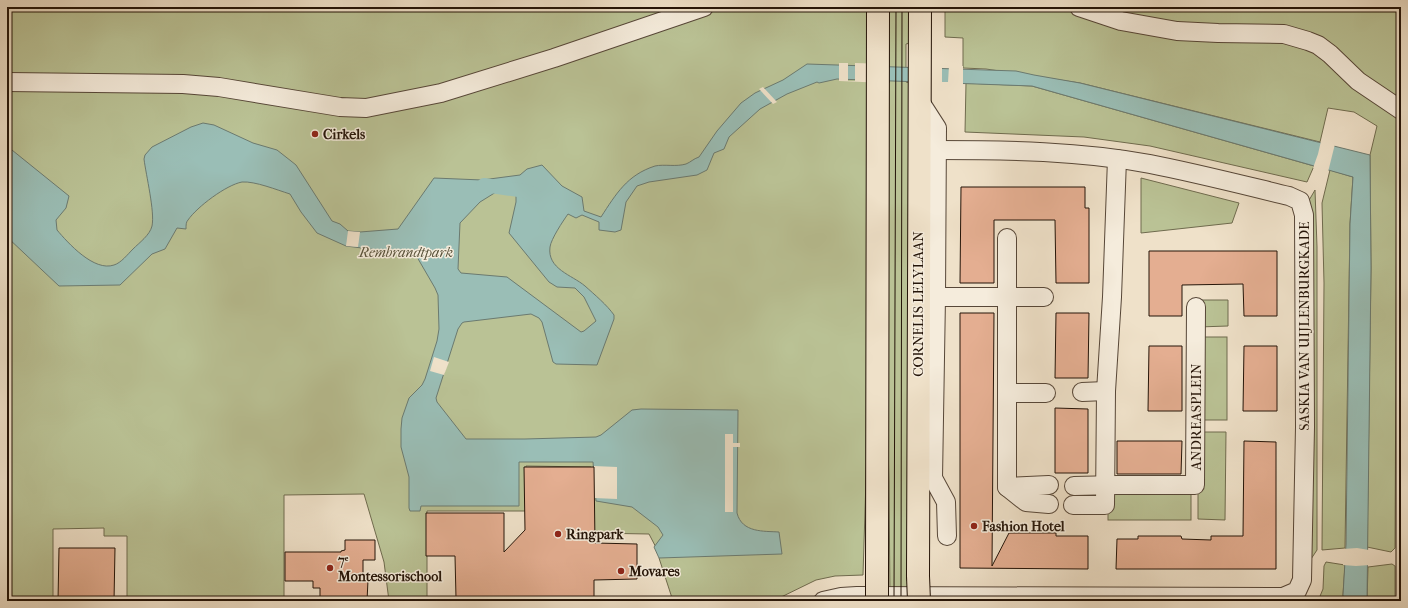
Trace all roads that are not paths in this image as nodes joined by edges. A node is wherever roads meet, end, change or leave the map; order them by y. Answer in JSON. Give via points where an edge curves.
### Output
{"nodes":[{"id":1,"x":704,"y":7,"type":"edge"},
{"id":2,"x":878,"y":7,"type":"edge"},
{"id":3,"x":920,"y":7,"type":"edge"},
{"id":4,"x":1079,"y":7,"type":"edge"},
{"id":5,"x":7,"y":82,"type":"edge"},
{"id":6,"x":919,"y":100,"type":"junction"},
{"id":7,"x":1401,"y":110,"type":"edge"},
{"id":8,"x":937,"y":150,"type":"junction"},
{"id":9,"x":1117,"y":159,"type":"junction"},
{"id":10,"x":1007,"y":238,"type":"dead end"},
{"id":11,"x":936,"y":297,"type":"junction"},
{"id":12,"x":1007,"y":297,"type":"junction"},
{"id":13,"x":1044,"y":297,"type":"dead end"},
{"id":14,"x":1196,"y":307,"type":"dead end"},
{"id":15,"x":1106,"y":391,"type":"junction"},
{"id":16,"x":1082,"y":392,"type":"dead end"},
{"id":17,"x":1008,"y":393,"type":"junction"},
{"id":18,"x":1046,"y":393,"type":"dead end"},
{"id":19,"x":925,"y":485,"type":"junction"},
{"id":20,"x":1049,"y":485,"type":"dead end"},
{"id":21,"x":1074,"y":486,"type":"dead end"},
{"id":22,"x":1105,"y":486,"type":"junction"},
{"id":23,"x":1007,"y":487,"type":"junction"},
{"id":24,"x":1049,"y":504,"type":"dead end"},
{"id":25,"x":1073,"y":505,"type":"dead end"},
{"id":26,"x":947,"y":536,"type":"dead end"},
{"id":27,"x":888,"y":599,"type":"edge"},
{"id":28,"x":962,"y":599,"type":"edge"},
{"id":29,"x":1052,"y":599,"type":"edge"},
{"id":30,"x":1127,"y":599,"type":"edge"},
{"id":31,"x":1260,"y":599,"type":"edge"},
{"id":32,"x":823,"y":601,"type":"edge"}],
"edges":[{"from":1,"to":5,"type":"street","via":[[441,93],[366,108],[340,107],[220,87],[183,84]]},
{"from":2,"to":27,"type":"main road","bridge":true,"via":[[878,576]]},
{"from":3,"to":6,"type":"main road","name":"CORNELIS LELYLAAN"},
{"from":4,"to":7,"type":"street","via":[[1121,21],[1177,31],[1284,34],[1308,41],[1318,45],[1358,81]]},
{"from":6,"to":8,"type":"street","via":[[937,128]]},
{"from":6,"to":19,"type":"main road","name":"CORNELIS LELYLAAN"},
{"from":8,"to":9,"type":"street","name":"SASKIA VAN UIJLENBURGKADE","via":[[999,150]]},
{"from":8,"to":11,"type":"street"},
{"from":9,"to":15,"type":"street"},
{"from":9,"to":31,"type":"street","name":"SASKIA VAN UIJLENBURGKADE","via":[[1273,192],[1300,201],[1304,215],[1302,580],[1297,591],[1283,597]]},
{"from":10,"to":12,"type":"street"},
{"from":11,"to":12,"type":"street"},
{"from":11,"to":19,"type":"street"},
{"from":12,"to":13,"type":"street"},
{"from":12,"to":17,"type":"street"},
{"from":14,"to":22,"type":"street","name":"ANDREASPLEIN","via":[[1195,486]]},
{"from":15,"to":16,"type":"street"},
{"from":15,"to":22,"type":"street"},
{"from":17,"to":18,"type":"street"},
{"from":17,"to":23,"type":"street"},
{"from":19,"to":26,"type":"street","via":[[946,502]]},
{"from":19,"to":27,"type":"main road","name":"CORNELIS LELYLAAN","bridge":true,"via":[[918,576]]},
{"from":20,"to":23,"type":"street"},
{"from":21,"to":22,"type":"street","name":"ANDREASPLEIN"},
{"from":22,"to":25,"type":"street","via":[[1104,505]]},
{"from":23,"to":24,"type":"street","via":[[1026,502]]},
{"from":27,"to":28,"type":"street"},
{"from":27,"to":32,"type":"street","via":[[842,597]]},
{"from":28,"to":29,"type":"street"},
{"from":29,"to":30,"type":"street"},
{"from":30,"to":31,"type":"street"}]}
